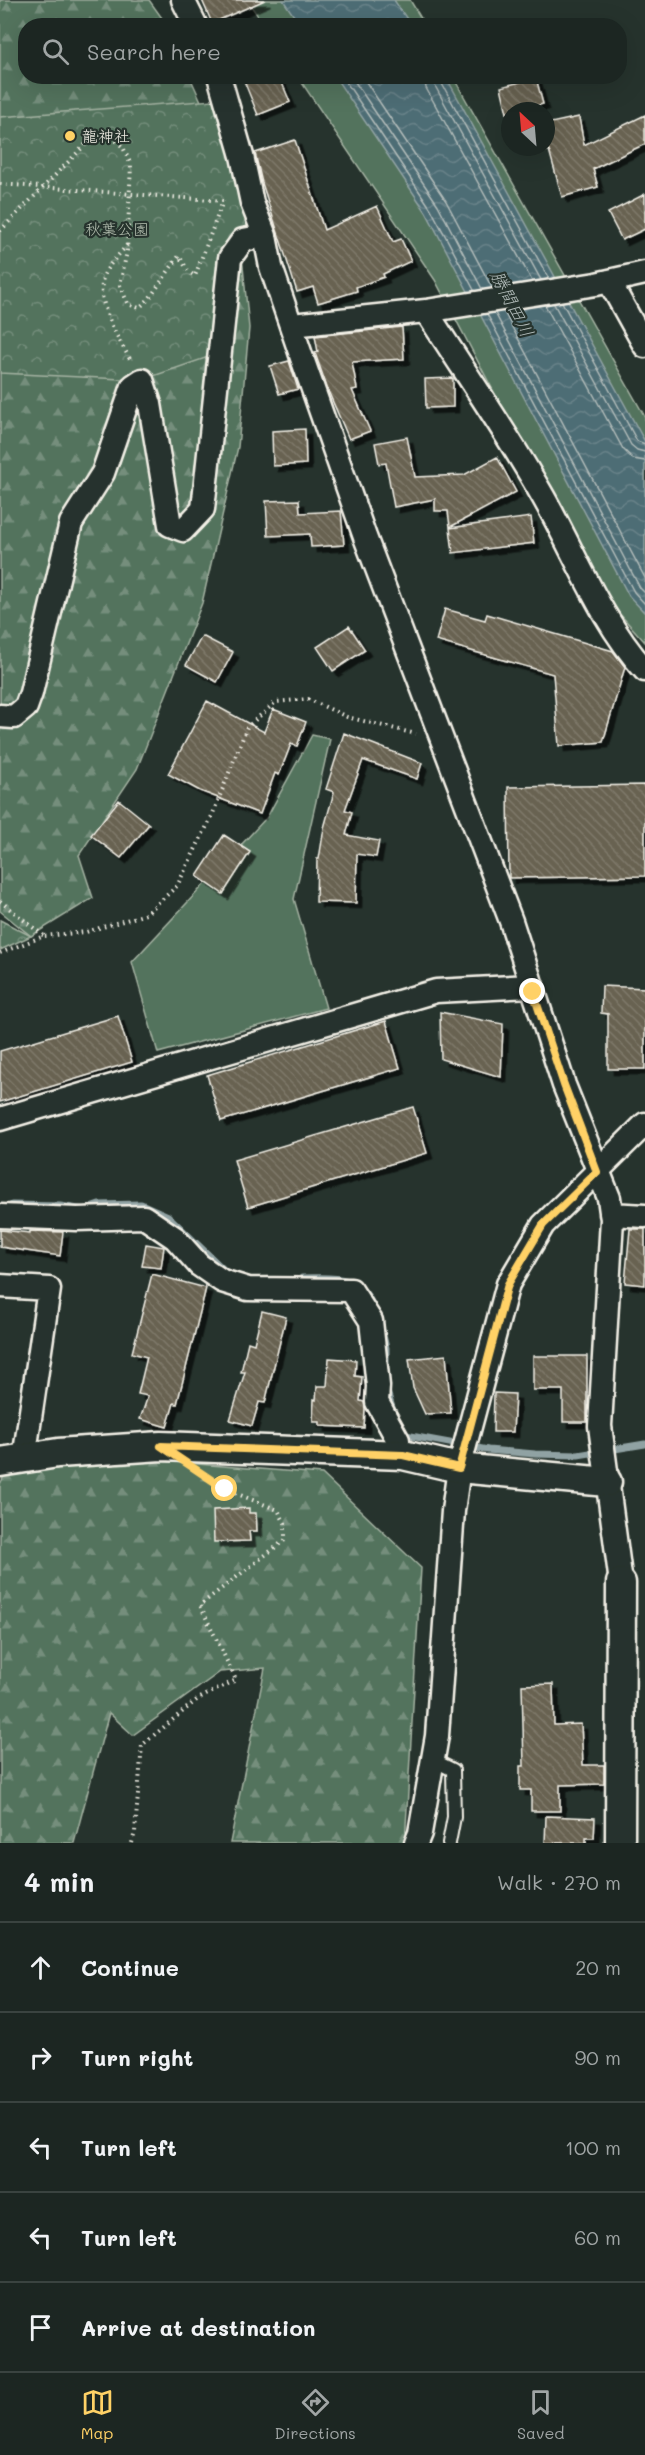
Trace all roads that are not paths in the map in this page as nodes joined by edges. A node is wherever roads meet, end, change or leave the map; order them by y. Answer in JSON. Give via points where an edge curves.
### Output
{"nodes":[{"id":1,"x":183,"y":0,"type":"edge"},
{"id":2,"x":192,"y":18,"type":"edge"},
{"id":3,"x":221,"y":84,"type":"edge"},
{"id":4,"x":265,"y":236,"type":"junction"},
{"id":5,"x":645,"y":273,"type":"edge"},
{"id":6,"x":602,"y":283,"type":"junction"},
{"id":7,"x":426,"y":311,"type":"junction"},
{"id":8,"x":292,"y":325,"type":"junction"},
{"id":9,"x":645,"y":346,"type":"edge"},
{"id":10,"x":645,"y":670,"type":"edge"},
{"id":11,"x":0,"y":716,"type":"edge"},
{"id":12,"x":531,"y":986,"type":"junction"},
{"id":13,"x":0,"y":1119,"type":"edge"},
{"id":14,"x":645,"y":1124,"type":"edge"},
{"id":15,"x":597,"y":1172,"type":"junction"},
{"id":16,"x":611,"y":1215,"type":"junction"},
{"id":17,"x":0,"y":1216,"type":"edge"},
{"id":18,"x":645,"y":1216,"type":"edge"},
{"id":19,"x":0,"y":1286,"type":"edge"},
{"id":20,"x":394,"y":1455,"type":"junction"},
{"id":21,"x":12,"y":1460,"type":"edge"},
{"id":22,"x":460,"y":1464,"type":"junction"},
{"id":23,"x":606,"y":1473,"type":"junction"},
{"id":24,"x":621,"y":1583,"type":"joint"},
{"id":25,"x":433,"y":1760,"type":"junction"},
{"id":26,"x":416,"y":1843,"type":"edge"},
{"id":27,"x":449,"y":1843,"type":"edge"},
{"id":28,"x":620,"y":1843,"type":"edge"}],
"edges":[{"from":1,"to":2,"type":"street"},
{"from":3,"to":4,"type":"street","via":[[252,203]]},
{"from":4,"to":8,"type":"street","via":[[271,267]]},
{"from":4,"to":11,"type":"street","via":[[243,240],[230,258],[203,509],[183,530],[170,525],[150,404],[142,380],[133,386],[103,473],[71,523],[29,700],[14,717]]},
{"from":5,"to":6,"type":"street"},
{"from":6,"to":7,"type":"street"},
{"from":6,"to":9,"type":"street"},
{"from":7,"to":8,"type":"street"},
{"from":7,"to":10,"type":"street","via":[[541,492],[601,607]]},
{"from":8,"to":12,"type":"street","via":[[365,537],[511,921]]},
{"from":12,"to":13,"type":"street","via":[[436,991]]},
{"from":12,"to":15,"type":"street"},
{"from":14,"to":15,"type":"street"},
{"from":15,"to":16,"type":"street","via":[[609,1198]]},
{"from":15,"to":22,"type":"street","via":[[543,1225],[508,1284]]},
{"from":16,"to":18,"type":"street"},
{"from":16,"to":23,"type":"street","via":[[601,1436]]},
{"from":17,"to":20,"type":"street","via":[[144,1217],[175,1238],[199,1265],[222,1281],[248,1289],[351,1290],[371,1321],[376,1402],[398,1440]]},
{"from":19,"to":21,"type":"street","via":[[49,1289]]},
{"from":20,"to":21,"type":"street","via":[[161,1446]]},
{"from":20,"to":22,"type":"street"},
{"from":22,"to":23,"type":"street"},
{"from":22,"to":25,"type":"street"},
{"from":23,"to":24,"type":"street"},
{"from":24,"to":28,"type":"street"},
{"from":25,"to":26,"type":"street"},
{"from":25,"to":27,"type":"lane","via":[[453,1770],[454,1817]]}]}
